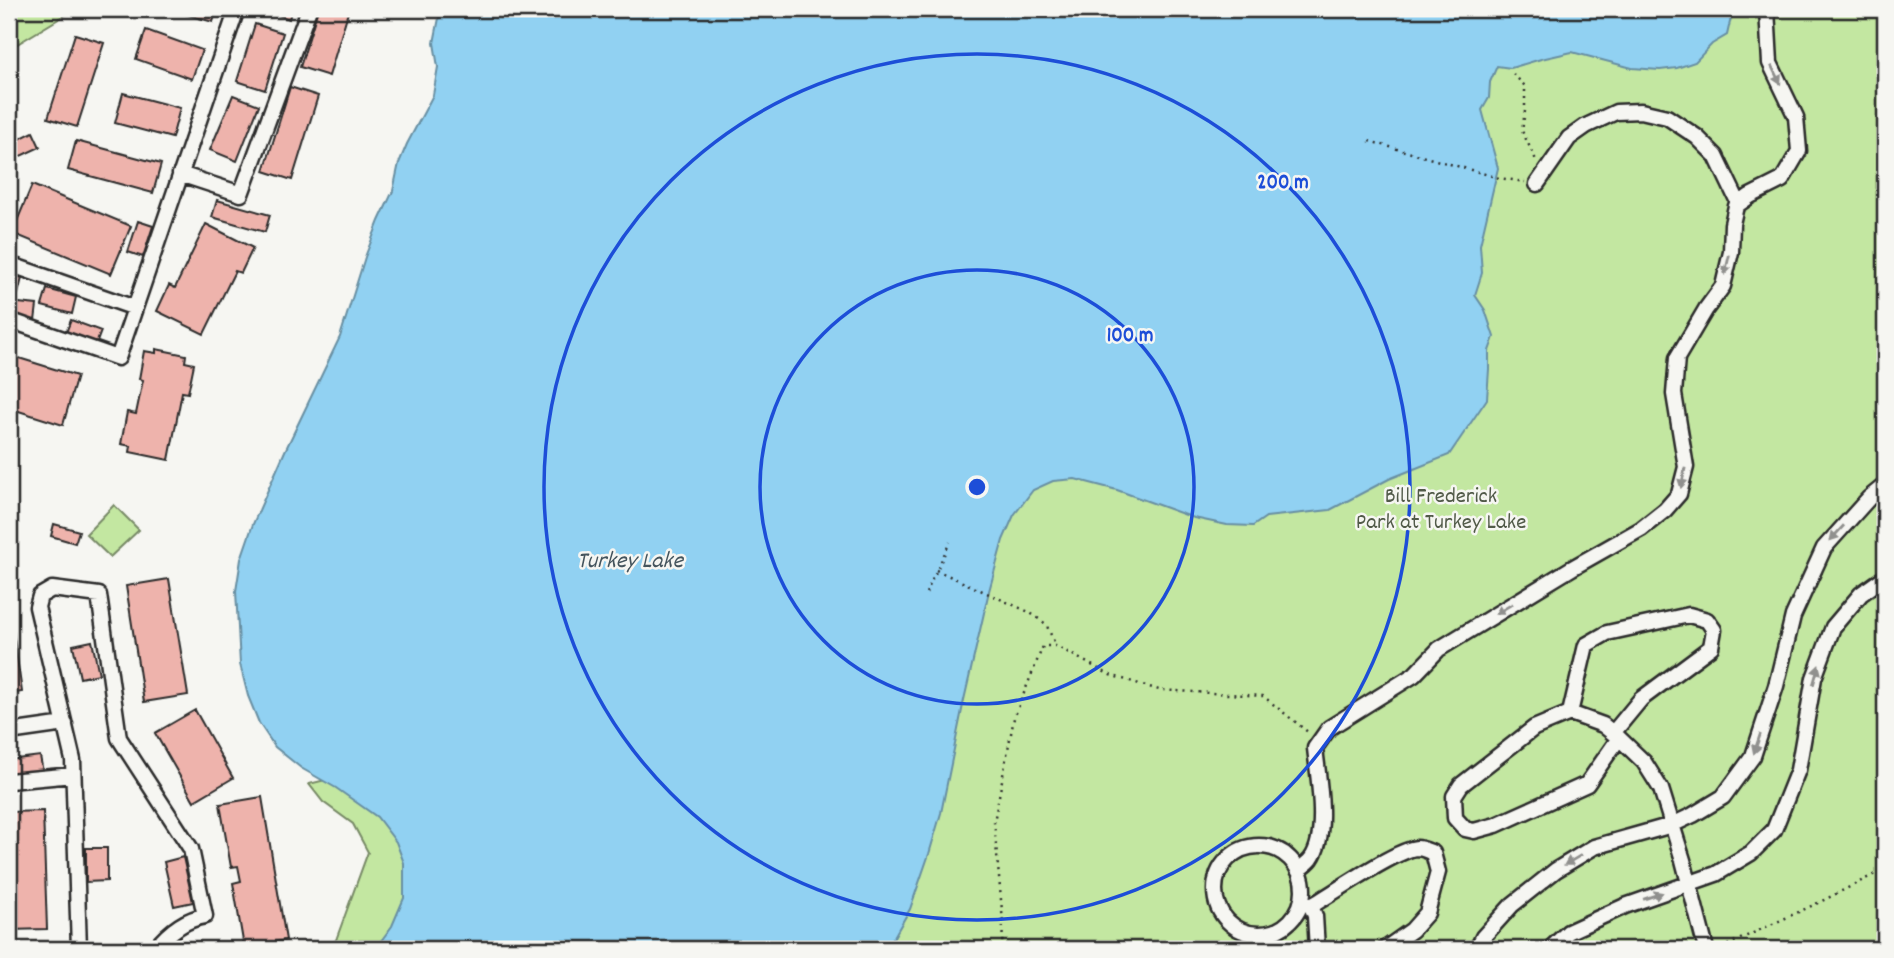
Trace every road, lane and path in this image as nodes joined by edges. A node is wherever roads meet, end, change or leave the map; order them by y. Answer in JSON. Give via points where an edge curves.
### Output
{"nodes":[{"id":1,"x":237,"y":9,"type":"edge"},
{"id":2,"x":309,"y":9,"type":"edge"},
{"id":3,"x":1767,"y":9,"type":"edge"},
{"id":4,"x":1513,"y":74,"type":"dead end"},
{"id":5,"x":1369,"y":141,"type":"dead end"},
{"id":6,"x":180,"y":174,"type":"junction"},
{"id":7,"x":1537,"y":184,"type":"junction"},
{"id":8,"x":1739,"y":204,"type":"junction"},
{"id":9,"x":9,"y":264,"type":"edge"},
{"id":10,"x":135,"y":308,"type":"junction"},
{"id":11,"x":9,"y":320,"type":"edge"},
{"id":12,"x":1885,"y":485,"type":"edge"},
{"id":13,"x":950,"y":542,"type":"dead end"},
{"id":14,"x":936,"y":570,"type":"junction"},
{"id":15,"x":1885,"y":577,"type":"edge"},
{"id":16,"x":926,"y":593,"type":"dead end"},
{"id":17,"x":1056,"y":646,"type":"junction"},
{"id":18,"x":1570,"y":713,"type":"junction"},
{"id":19,"x":65,"y":724,"type":"junction"},
{"id":20,"x":9,"y":732,"type":"edge"},
{"id":21,"x":1616,"y":736,"type":"junction"},
{"id":22,"x":1319,"y":742,"type":"junction"},
{"id":23,"x":74,"y":775,"type":"junction"},
{"id":24,"x":9,"y":781,"type":"edge"},
{"id":25,"x":1672,"y":825,"type":"junction"},
{"id":26,"x":1885,"y":869,"type":"edge"},
{"id":27,"x":1298,"y":870,"type":"junction"},
{"id":28,"x":1689,"y":884,"type":"junction"},
{"id":29,"x":1307,"y":904,"type":"junction"},
{"id":30,"x":1263,"y":935,"type":"junction"},
{"id":31,"x":79,"y":949,"type":"edge"},
{"id":32,"x":155,"y":949,"type":"edge"},
{"id":33,"x":1002,"y":949,"type":"edge"},
{"id":34,"x":1281,"y":949,"type":"edge"},
{"id":35,"x":1317,"y":949,"type":"edge"},
{"id":36,"x":1385,"y":949,"type":"edge"},
{"id":37,"x":1477,"y":949,"type":"edge"},
{"id":38,"x":1550,"y":949,"type":"edge"},
{"id":39,"x":1706,"y":949,"type":"edge"},
{"id":40,"x":1718,"y":949,"type":"edge"}],
"edges":[{"from":1,"to":6,"type":"lane"},
{"from":2,"to":6,"type":"lane","via":[[241,194]]},
{"from":3,"to":8,"type":"lane","one_way":true,"via":[[1770,63],[1796,117],[1799,152],[1782,180]]},
{"from":4,"to":7,"type":"path","via":[[1525,86],[1522,131],[1539,167]]},
{"from":5,"to":7,"type":"path","via":[[1499,178]]},
{"from":6,"to":10,"type":"lane"},
{"from":7,"to":8,"type":"lane","via":[[1569,138],[1587,125],[1616,113],[1641,111],[1667,117],[1697,136],[1716,156]]},
{"from":8,"to":22,"type":"lane","one_way":true,"via":[[1723,286],[1677,358],[1674,394],[1686,467],[1679,494],[1642,529],[1439,649],[1414,675],[1329,728]]},
{"from":9,"to":10,"type":"lane"},
{"from":10,"to":11,"type":"lane","via":[[118,358]]},
{"from":12,"to":25,"type":"lane","one_way":true,"via":[[1824,548],[1793,616],[1753,756],[1723,797]]},
{"from":13,"to":14,"type":"path"},
{"from":14,"to":16,"type":"path"},
{"from":14,"to":17,"type":"path","via":[[1029,612],[1046,624]]},
{"from":28,"to":15,"type":"lane","one_way":true,"via":[[1751,853],[1774,830],[1798,770],[1814,678],[1833,627],[1861,594]]},
{"from":17,"to":22,"type":"path","via":[[1110,676],[1159,690],[1263,695]]},
{"from":17,"to":33,"type":"path","via":[[1043,646],[1014,719],[994,822]]},
{"from":18,"to":21,"type":"lane","via":[[1603,724]]},
{"from":18,"to":21,"type":"lane","via":[[1586,645],[1607,633],[1689,615],[1707,620],[1714,630],[1711,647],[1641,699]]},
{"from":18,"to":21,"type":"lane","via":[[1534,728],[1461,785],[1454,796],[1455,818],[1465,829],[1496,825],[1587,784]]},
{"from":19,"to":20,"type":"lane"},
{"from":19,"to":23,"type":"lane"},
{"from":19,"to":32,"type":"lane","via":[[37,607],[40,596],[52,589],[99,595],[119,738],[191,849],[205,916],[178,927]]},
{"from":21,"to":25,"type":"lane","via":[[1644,762],[1661,789]]},
{"from":22,"to":27,"type":"lane","via":[[1315,748],[1321,823],[1317,847]]},
{"from":23,"to":24,"type":"lane"},
{"from":23,"to":31,"type":"lane"},
{"from":25,"to":28,"type":"lane"},
{"from":25,"to":37,"type":"lane","one_way":true,"via":[[1594,847],[1556,870],[1512,905]]},
{"from":26,"to":40,"type":"path"},
{"from":27,"to":29,"type":"lane"},
{"from":27,"to":30,"type":"lane","via":[[1281,853],[1256,845],[1232,854],[1218,872],[1214,886],[1217,905],[1226,921],[1236,929]]},
{"from":38,"to":28,"type":"lane","one_way":true,"via":[[1567,932]]},
{"from":28,"to":39,"type":"lane"},
{"from":29,"to":30,"type":"lane","via":[[1284,927]]},
{"from":29,"to":35,"type":"lane","via":[[1315,916]]},
{"from":29,"to":36,"type":"lane","via":[[1406,851],[1419,848],[1433,853],[1438,873],[1427,913]]},
{"from":30,"to":34,"type":"lane"}]}
